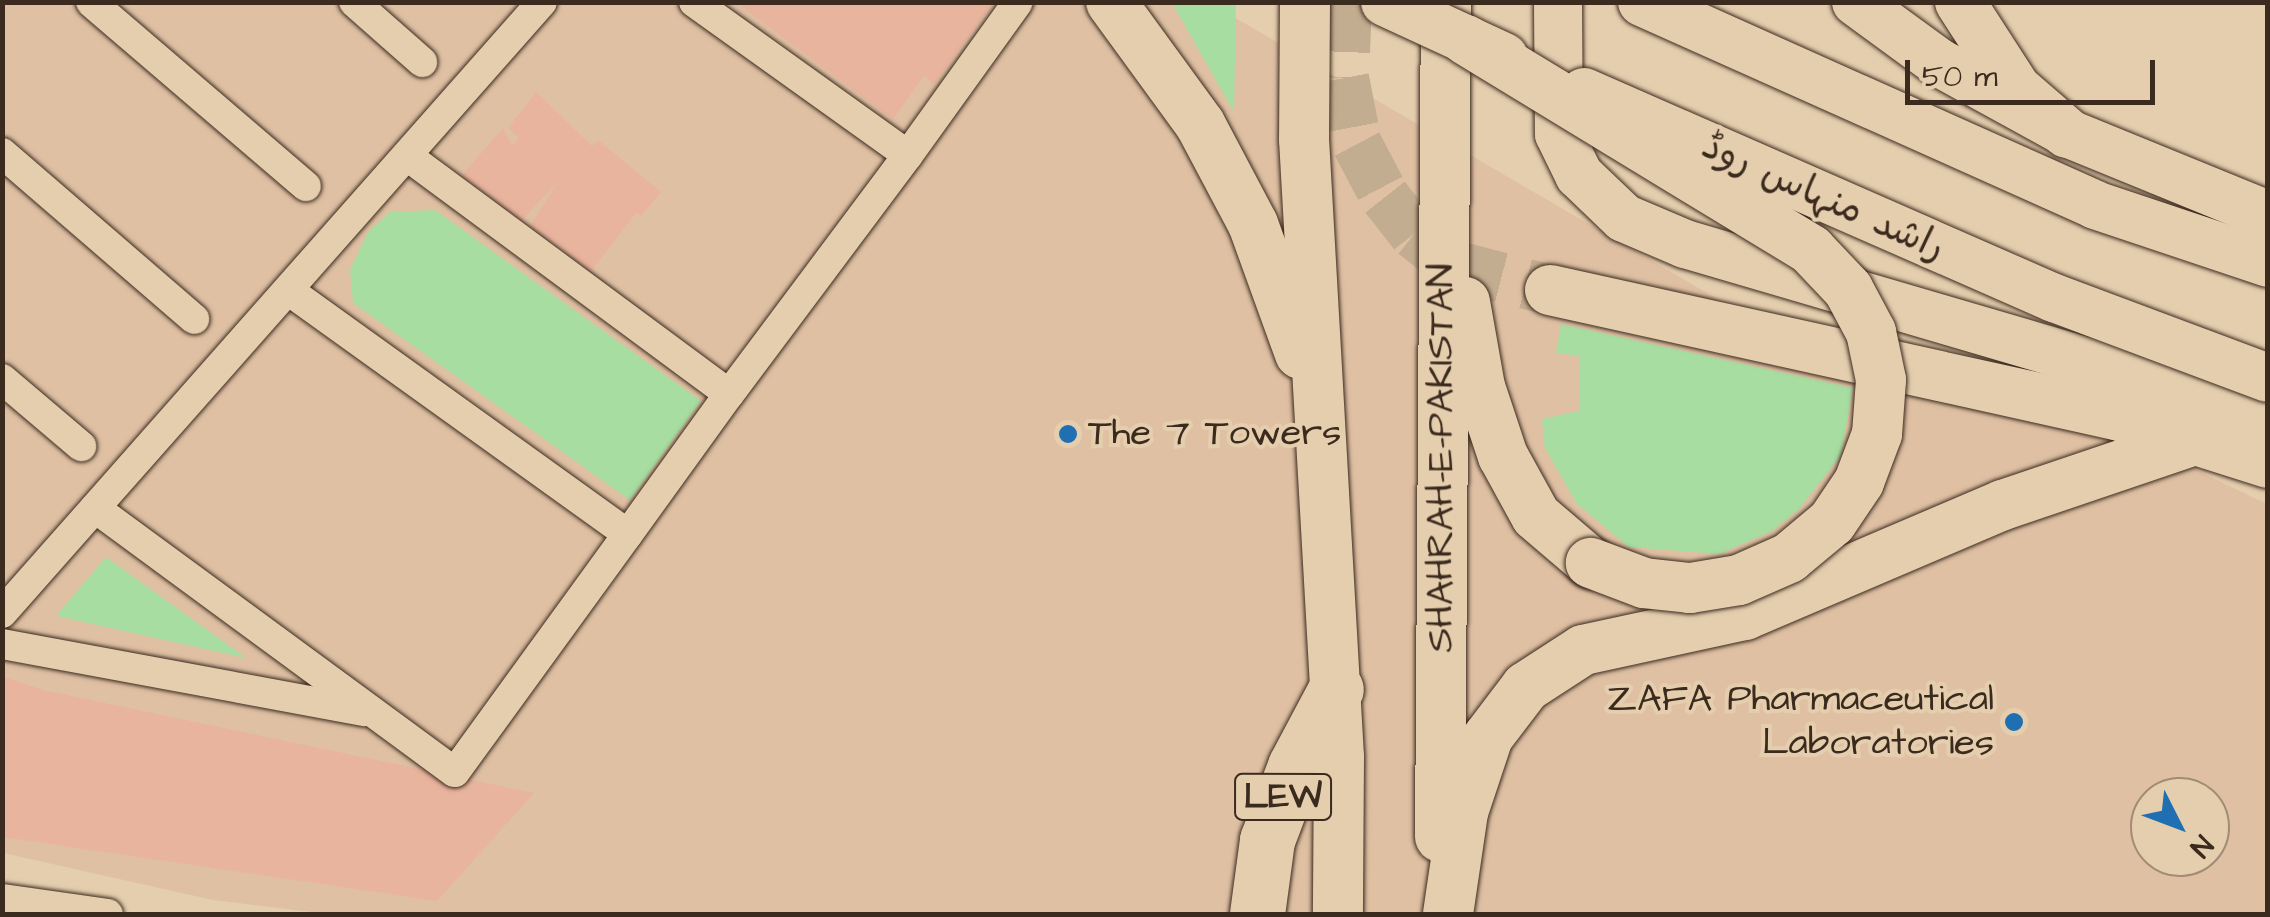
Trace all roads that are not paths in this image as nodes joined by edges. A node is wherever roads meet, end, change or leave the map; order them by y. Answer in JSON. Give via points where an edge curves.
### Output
{"nodes":[{"id":1,"x":91,"y":2,"type":"edge"},
{"id":2,"x":354,"y":2,"type":"edge"},
{"id":3,"x":542,"y":2,"type":"edge"},
{"id":4,"x":694,"y":2,"type":"edge"},
{"id":5,"x":1018,"y":2,"type":"edge"},
{"id":6,"x":1111,"y":2,"type":"edge"},
{"id":7,"x":1305,"y":2,"type":"edge"},
{"id":8,"x":1385,"y":2,"type":"edge"},
{"id":9,"x":1558,"y":2,"type":"edge"},
{"id":10,"x":1642,"y":2,"type":"edge"},
{"id":11,"x":1856,"y":2,"type":"edge"},
{"id":12,"x":1960,"y":2,"type":"edge"},
{"id":13,"x":1456,"y":21,"type":"edge"},
{"id":14,"x":422,"y":62,"type":"dead end"},
{"id":15,"x":2067,"y":133,"type":"junction"},
{"id":16,"x":2,"y":153,"type":"edge"},
{"id":17,"x":908,"y":155,"type":"junction"},
{"id":18,"x":406,"y":156,"type":"junction"},
{"id":19,"x":1443,"y":169,"type":"junction"},
{"id":20,"x":306,"y":186,"type":"dead end"},
{"id":21,"x":2268,"y":216,"type":"edge"},
{"id":22,"x":2268,"y":263,"type":"edge"},
{"id":23,"x":288,"y":290,"type":"junction"},
{"id":24,"x":1550,"y":290,"type":"tunnel mouth"},
{"id":25,"x":194,"y":319,"type":"dead end"},
{"id":26,"x":2268,"y":378,"type":"edge"},
{"id":27,"x":2,"y":379,"type":"edge"},
{"id":28,"x":729,"y":394,"type":"junction"},
{"id":29,"x":2268,"y":430,"type":"edge"},
{"id":30,"x":2198,"y":439,"type":"junction"},
{"id":31,"x":1322,"y":442,"type":"junction"},
{"id":32,"x":81,"y":446,"type":"dead end"},
{"id":33,"x":2268,"y":463,"type":"edge"},
{"id":34,"x":95,"y":508,"type":"junction"},
{"id":35,"x":628,"y":534,"type":"junction"},
{"id":36,"x":2,"y":613,"type":"edge"},
{"id":37,"x":2,"y":644,"type":"edge"},
{"id":38,"x":1336,"y":689,"type":"junction"},
{"id":39,"x":373,"y":712,"type":"junction"},
{"id":40,"x":2,"y":899,"type":"edge"},
{"id":41,"x":108,"y":914,"type":"edge"},
{"id":42,"x":1257,"y":914,"type":"edge"},
{"id":43,"x":1338,"y":914,"type":"edge"},
{"id":44,"x":1440,"y":914,"type":"edge"},
{"id":45,"x":1448,"y":914,"type":"edge"}],
"edges":[{"from":1,"to":20,"type":"street"},
{"from":2,"to":14,"type":"street"},
{"from":3,"to":18,"type":"street"},
{"from":4,"to":17,"type":"street"},
{"from":5,"to":17,"type":"street"},
{"from":6,"to":31,"type":"highway","via":[[1200,124],[1253,224],[1294,331]]},
{"from":7,"to":31,"type":"highway","via":[[1304,139]]},
{"from":8,"to":13,"type":"main road","name":"راشد منہاس روڈ","bridge":true},
{"from":9,"to":29,"type":"main road","via":[[1559,134],[1580,176],[1624,218],[1685,244],[2102,366]]},
{"from":10,"to":22,"type":"main road","via":[[2094,205]]},
{"from":11,"to":15,"type":"main road","via":[[1938,62]]},
{"from":12,"to":15,"type":"highway","via":[[2016,89]]},
{"from":13,"to":19,"type":"highway","name":"SHAHRAH-E-PAKISTAN"},
{"from":13,"to":19,"type":"highway","bridge":true,"via":[[1811,250],[1848,288],[1872,332],[1881,380],[1877,434],[1859,482],[1832,522],[1789,558],[1739,580],[1690,588],[1644,583],[1592,563],[1536,516],[1503,456],[1480,387]]},
{"from":13,"to":26,"type":"main road","name":"راشد منہاس روڈ","bridge":true,"via":[[2054,298]]},
{"from":15,"to":21,"type":"main road"},
{"from":16,"to":25,"type":"street"},
{"from":17,"to":28,"type":"street"},
{"from":18,"to":23,"type":"street"},
{"from":18,"to":28,"type":"street"},
{"from":19,"to":44,"type":"highway","name":"SHAHRAH-E-PAKISTAN"},
{"from":23,"to":34,"type":"street"},
{"from":23,"to":35,"type":"street"},
{"from":24,"to":30,"type":"highway"},
{"from":27,"to":32,"type":"street"},
{"from":28,"to":35,"type":"street"},
{"from":30,"to":33,"type":"highway"},
{"from":30,"to":45,"type":"highway","via":[[2003,505],[1744,615],[1583,650],[1526,686],[1488,737],[1463,812]]},
{"from":31,"to":38,"type":"highway"},
{"from":34,"to":36,"type":"street"},
{"from":34,"to":39,"type":"street"},
{"from":35,"to":39,"type":"street","via":[[456,772]]},
{"from":37,"to":39,"type":"street"},
{"from":38,"to":42,"type":"highway","number":"LEW","via":[[1295,766],[1267,840]]},
{"from":38,"to":43,"type":"highway"},
{"from":40,"to":41,"type":"street"}]}
